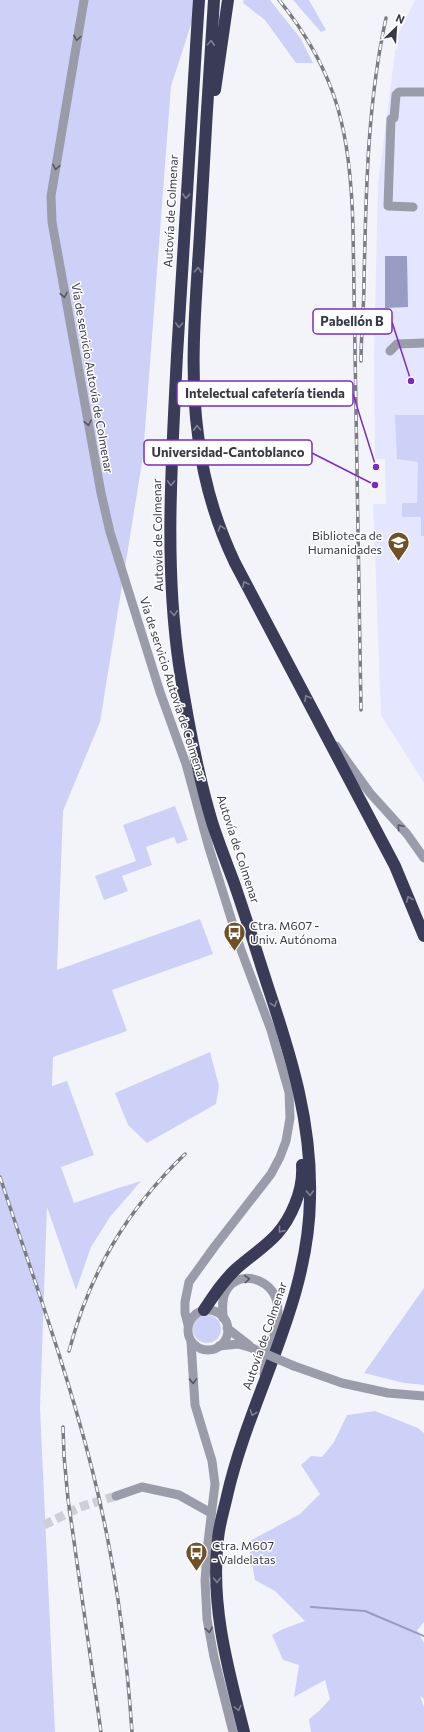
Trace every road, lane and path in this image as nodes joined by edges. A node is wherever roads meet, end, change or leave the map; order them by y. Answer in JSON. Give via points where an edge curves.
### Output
{"nodes":[{"id":1,"x":84,"y":0,"type":"edge"},
{"id":2,"x":191,"y":0,"type":"edge"},
{"id":3,"x":199,"y":0,"type":"edge"},
{"id":4,"x":214,"y":0,"type":"edge"},
{"id":5,"x":228,"y":0,"type":"edge"},
{"id":6,"x":424,"y":92,"type":"edge"},
{"id":7,"x":188,"y":157,"type":"junction"},
{"id":8,"x":202,"y":180,"type":"junction"},
{"id":9,"x":413,"y":207,"type":"dead end"},
{"id":10,"x":424,"y":343,"type":"edge"},
{"id":11,"x":390,"y":351,"type":"dead end"},
{"id":12,"x":326,"y":732,"type":"junction"},
{"id":13,"x":424,"y":858,"type":"edge"},
{"id":14,"x":424,"y":936,"type":"edge"},
{"id":15,"x":300,"y":1098,"type":"junction"},
{"id":16,"x":204,"y":1310,"type":"junction"},
{"id":17,"x":223,"y":1318,"type":"junction"},
{"id":18,"x":188,"y":1325,"type":"junction"},
{"id":19,"x":227,"y":1328,"type":"junction"},
{"id":20,"x":192,"y":1342,"type":"junction"},
{"id":21,"x":219,"y":1346,"type":"junction"},
{"id":22,"x":252,"y":1348,"type":"junction"},
{"id":23,"x":263,"y":1386,"type":"junction"},
{"id":24,"x":424,"y":1396,"type":"edge"},
{"id":25,"x":116,"y":1496,"type":"tunnel mouth"},
{"id":26,"x":211,"y":1513,"type":"junction"},
{"id":27,"x":233,"y":1732,"type":"edge"},
{"id":28,"x":244,"y":1732,"type":"edge"}],
"edges":[{"from":1,"to":18,"type":"street","name":"Vía de servicio Autovía de Colmenar","one_way":true,"via":[[51,196],[52,222],[99,486],[110,532],[160,692],[186,764],[241,950],[271,1030],[289,1092],[290,1118],[280,1157],[271,1174],[189,1282],[185,1302]]},
{"from":2,"to":7,"type":"highway","via":[[185,102]]},
{"from":3,"to":7,"type":"highway","name":"Autovía de Colmenar"},
{"from":8,"to":4,"type":"highway","one_way":true},
{"from":5,"to":8,"type":"highway","via":[[220,49],[211,146]]},
{"from":6,"to":9,"type":"street","via":[[399,92],[396,95],[394,118],[390,120],[388,206]]},
{"from":7,"to":15,"type":"highway","name":"Autovía de Colmenar","one_way":true,"via":[[169,527],[170,574],[179,661],[191,733],[212,820],[280,1024]]},
{"from":12,"to":8,"type":"highway","one_way":true,"via":[[242,577],[227,546],[209,494],[198,436],[194,383]]},
{"from":10,"to":11,"type":"street","via":[[397,344]]},
{"from":13,"to":12,"type":"street","one_way":true,"via":[[407,834],[370,793]]},
{"from":14,"to":12,"type":"highway","one_way":true,"via":[[395,866]]},
{"from":15,"to":16,"type":"highway","one_way":true,"via":[[298,1123],[302,1174],[300,1192],[290,1216],[272,1240],[219,1288]]},
{"from":15,"to":23,"type":"highway","name":"Autovía de Colmenar","one_way":true,"via":[[305,1117],[309,1156],[310,1201],[305,1251],[291,1311]]},
{"from":16,"to":17,"type":"street","via":[[211,1310]]},
{"from":16,"to":18,"type":"street","via":[[194,1316]]},
{"from":17,"to":19,"type":"street"},
{"from":17,"to":23,"type":"street","one_way":true,"via":[[224,1296],[230,1285],[253,1278],[262,1281],[272,1291],[277,1303],[277,1324],[265,1361]]},
{"from":18,"to":20,"type":"street"},
{"from":19,"to":21,"type":"street","via":[[227,1335]]},
{"from":19,"to":22,"type":"street"},
{"from":20,"to":21,"type":"street","via":[[206,1350],[214,1350]]},
{"from":20,"to":26,"type":"street","one_way":true,"via":[[194,1405],[212,1461],[215,1484]]},
{"from":21,"to":22,"type":"street","via":[[238,1344]]},
{"from":22,"to":24,"type":"street","bridge":true,"via":[[342,1383],[388,1393]]},
{"from":23,"to":28,"type":"highway","name":"Autovía de Colmenar","one_way":true,"via":[[231,1480],[218,1536],[216,1558],[216,1583],[224,1652]]},
{"from":25,"to":26,"type":"street","via":[[142,1487],[179,1495]]},
{"from":26,"to":27,"type":"street","one_way":true,"via":[[205,1580],[207,1619]]}]}
